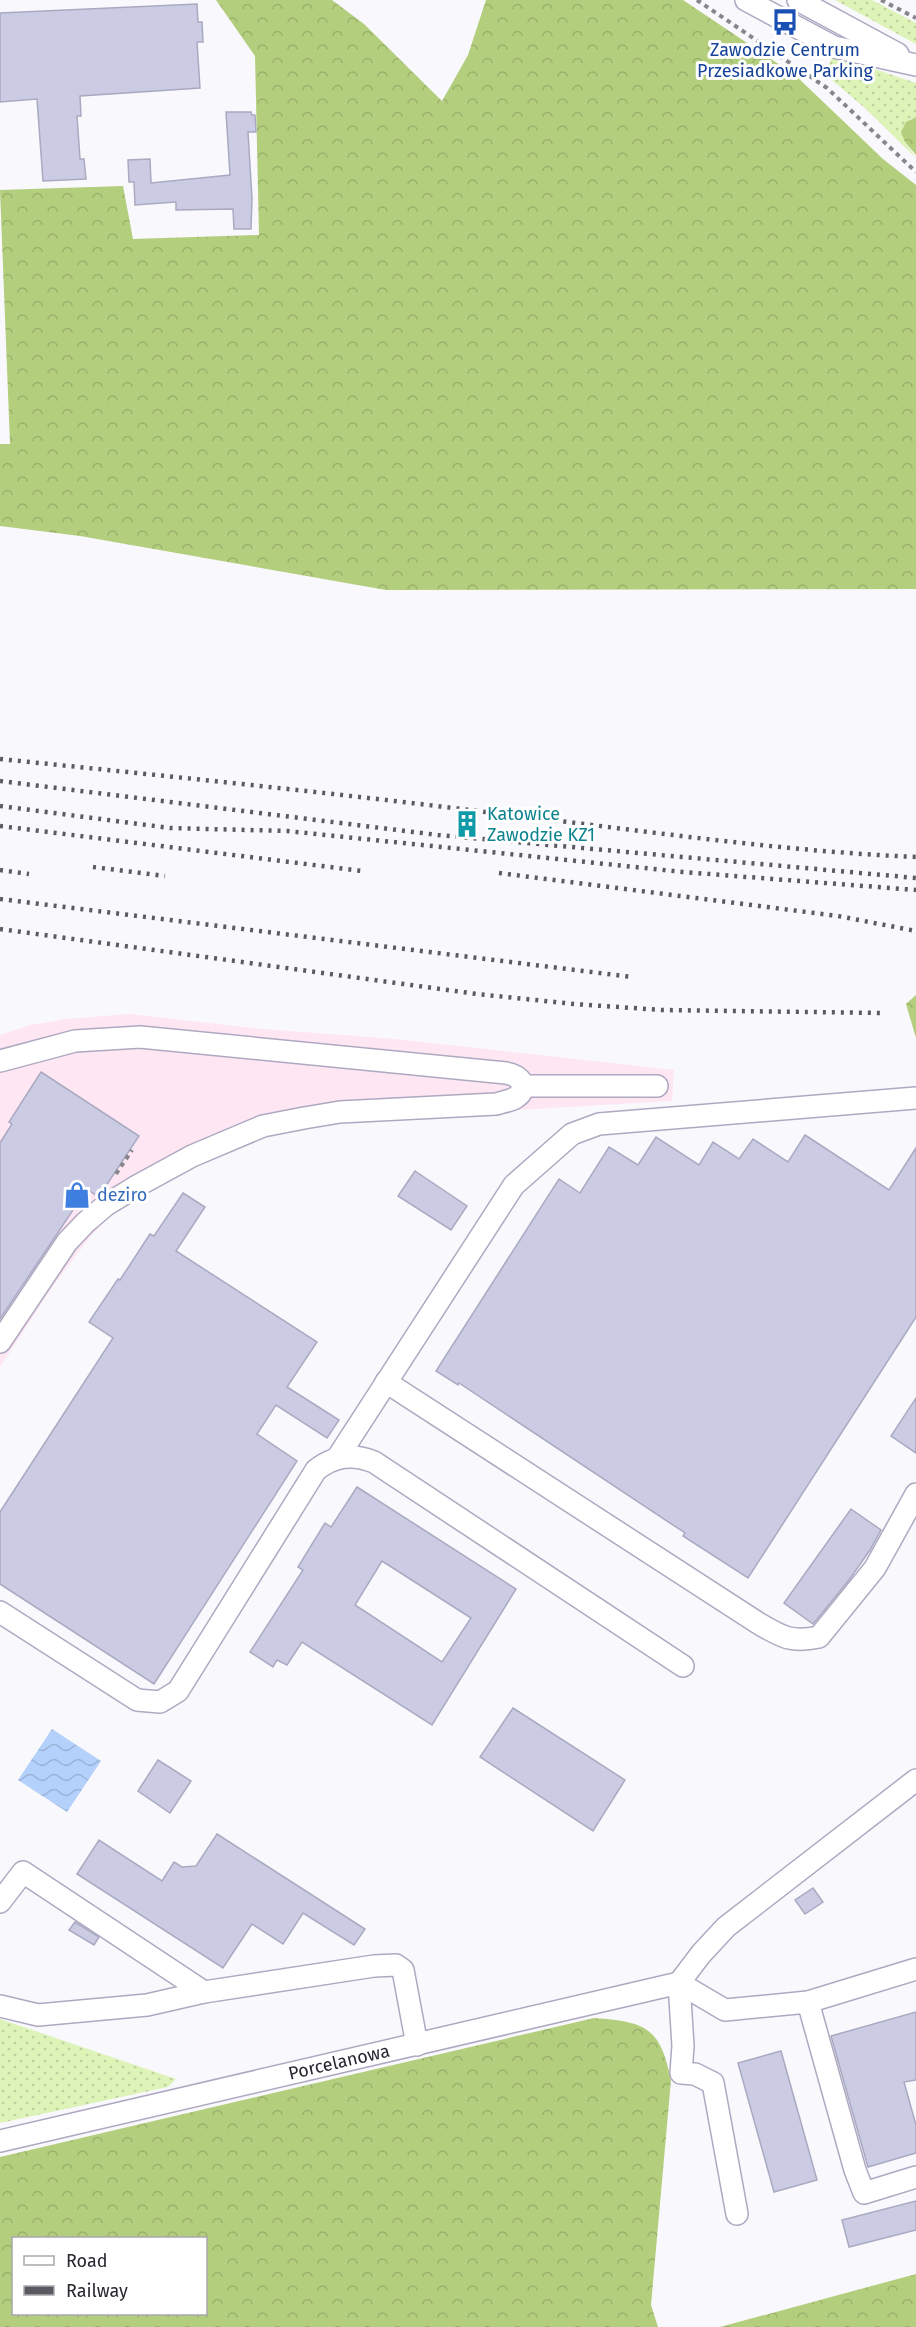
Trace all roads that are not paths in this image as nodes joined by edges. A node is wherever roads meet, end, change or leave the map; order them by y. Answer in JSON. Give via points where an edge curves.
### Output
{"nodes":[{"id":1,"x":746,"y":0,"type":"edge"},
{"id":2,"x":798,"y":0,"type":"edge"},
{"id":3,"x":916,"y":64,"type":"edge"},
{"id":4,"x":0,"y":1061,"type":"edge"},
{"id":5,"x":522,"y":1086,"type":"junction"},
{"id":6,"x":657,"y":1086,"type":"dead end"},
{"id":7,"x":916,"y":1098,"type":"edge"},
{"id":8,"x":0,"y":1342,"type":"edge"},
{"id":9,"x":386,"y":1382,"type":"junction"},
{"id":10,"x":338,"y":1457,"type":"junction"},
{"id":11,"x":916,"y":1494,"type":"edge"},
{"id":12,"x":0,"y":1612,"type":"edge"},
{"id":13,"x":683,"y":1666,"type":"dead end"},
{"id":14,"x":916,"y":1780,"type":"edge"},
{"id":15,"x":0,"y":1902,"type":"edge"},
{"id":16,"x":916,"y":1969,"type":"edge"},
{"id":17,"x":679,"y":1983,"type":"junction"},
{"id":18,"x":204,"y":1992,"type":"junction"},
{"id":19,"x":808,"y":2002,"type":"junction"},
{"id":20,"x":0,"y":2006,"type":"edge"},
{"id":21,"x":417,"y":2045,"type":"junction"},
{"id":22,"x":0,"y":2141,"type":"edge"},
{"id":23,"x":916,"y":2177,"type":"edge"},
{"id":24,"x":737,"y":2214,"type":"dead end"}],
"edges":[{"from":1,"to":3,"type":"street","via":[[834,47]]},
{"from":2,"to":3,"type":"street"},
{"from":4,"to":5,"type":"street","via":[[75,1041],[140,1037],[506,1072],[515,1074]]},
{"from":5,"to":6,"type":"street"},
{"from":5,"to":8,"type":"street","via":[[514,1099],[496,1104],[340,1112],[263,1126],[192,1156],[106,1205],[85,1223],[67,1242]]},
{"from":7,"to":9,"type":"street","via":[[599,1124],[572,1134],[514,1185]]},
{"from":9,"to":10,"type":"street"},
{"from":9,"to":11,"type":"street","via":[[758,1623],[796,1641],[819,1637],[874,1568]]},
{"from":10,"to":12,"type":"street","via":[[316,1470],[178,1691],[160,1702],[137,1700]]},
{"from":10,"to":13,"type":"street","via":[[374,1462]]},
{"from":14,"to":17,"type":"street","via":[[726,1927]]},
{"from":15,"to":18,"type":"street","via":[[23,1872]]},
{"from":16,"to":19,"type":"street"},
{"from":17,"to":19,"type":"street","via":[[725,2010]]},
{"from":17,"to":21,"type":"street","name":"Porcelanowa"},
{"from":17,"to":24,"type":"street","via":[[681,2073],[695,2074],[713,2083]]},
{"from":18,"to":20,"type":"street","via":[[147,2005],[38,2015]]},
{"from":18,"to":21,"type":"street","via":[[396,1965],[403,1970]]},
{"from":19,"to":23,"type":"street","via":[[864,2193]]},
{"from":21,"to":22,"type":"street","name":"Porcelanowa"}]}
